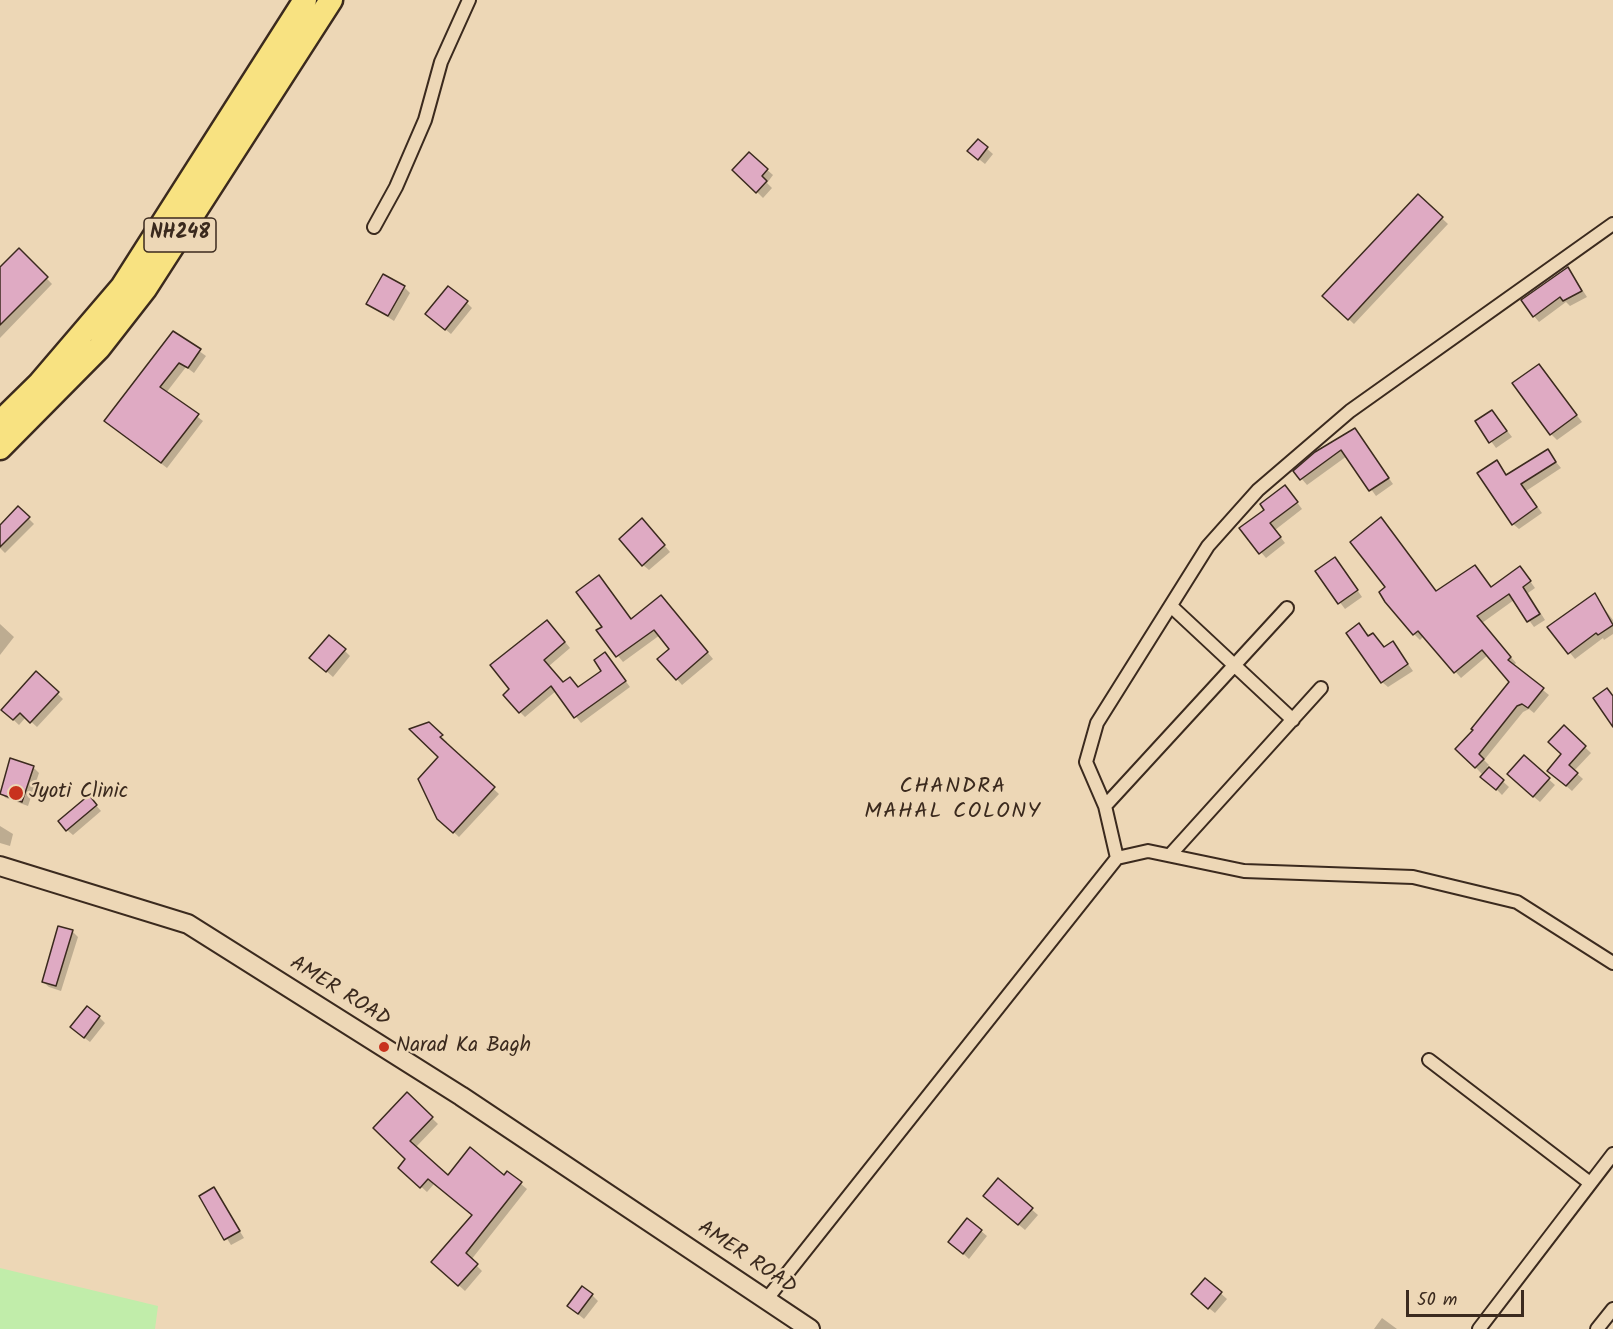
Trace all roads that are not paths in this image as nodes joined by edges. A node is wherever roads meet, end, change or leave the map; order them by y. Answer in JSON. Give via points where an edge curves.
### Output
{"nodes":[{"id":1,"x":304,"y":0,"type":"edge"},
{"id":2,"x":331,"y":0,"type":"edge"},
{"id":3,"x":470,"y":0,"type":"edge"},
{"id":4,"x":1613,"y":224,"type":"edge"},
{"id":5,"x":374,"y":227,"type":"dead end"},
{"id":6,"x":0,"y":422,"type":"edge"},
{"id":7,"x":0,"y":447,"type":"edge"},
{"id":8,"x":1172,"y":607,"type":"junction"},
{"id":9,"x":1287,"y":608,"type":"dead end"},
{"id":10,"x":1233,"y":665,"type":"junction"},
{"id":11,"x":1321,"y":688,"type":"dead end"},
{"id":12,"x":1293,"y":720,"type":"junction"},
{"id":13,"x":1105,"y":806,"type":"junction"},
{"id":14,"x":1170,"y":855,"type":"junction"},
{"id":15,"x":1117,"y":858,"type":"junction"},
{"id":16,"x":0,"y":866,"type":"edge"},
{"id":17,"x":1613,"y":963,"type":"edge"},
{"id":18,"x":1429,"y":1060,"type":"dead end"},
{"id":19,"x":1613,"y":1154,"type":"edge"},
{"id":20,"x":1590,"y":1183,"type":"junction"},
{"id":21,"x":766,"y":1300,"type":"junction"},
{"id":22,"x":1613,"y":1309,"type":"edge"},
{"id":23,"x":810,"y":1329,"type":"edge"},
{"id":24,"x":1479,"y":1329,"type":"edge"},
{"id":25,"x":1597,"y":1329,"type":"edge"}],
"edges":[{"from":1,"to":6,"type":"highway","number":"NH248","via":[[122,288],[39,384]]},
{"from":2,"to":7,"type":"highway","number":"NH248","via":[[145,289],[99,348]]},
{"from":3,"to":5,"type":"street","via":[[441,62],[425,120]]},
{"from":4,"to":8,"type":"street","via":[[1350,411],[1258,490],[1208,546]]},
{"from":8,"to":10,"type":"street"},
{"from":8,"to":13,"type":"street","via":[[1097,723],[1086,762]]},
{"from":9,"to":10,"type":"street"},
{"from":10,"to":12,"type":"street"},
{"from":10,"to":13,"type":"street"},
{"from":11,"to":12,"type":"street"},
{"from":12,"to":14,"type":"street"},
{"from":13,"to":15,"type":"street"},
{"from":14,"to":15,"type":"street","via":[[1148,851]]},
{"from":14,"to":17,"type":"street","via":[[1244,871],[1413,877],[1517,902]]},
{"from":15,"to":21,"type":"street"},
{"from":16,"to":21,"type":"main road","name":"AMER ROAD","via":[[188,924],[461,1096]]},
{"from":18,"to":20,"type":"street"},
{"from":19,"to":20,"type":"street"},
{"from":20,"to":24,"type":"street"},
{"from":21,"to":23,"type":"main road","name":"AMER ROAD"},
{"from":22,"to":25,"type":"street"}]}
